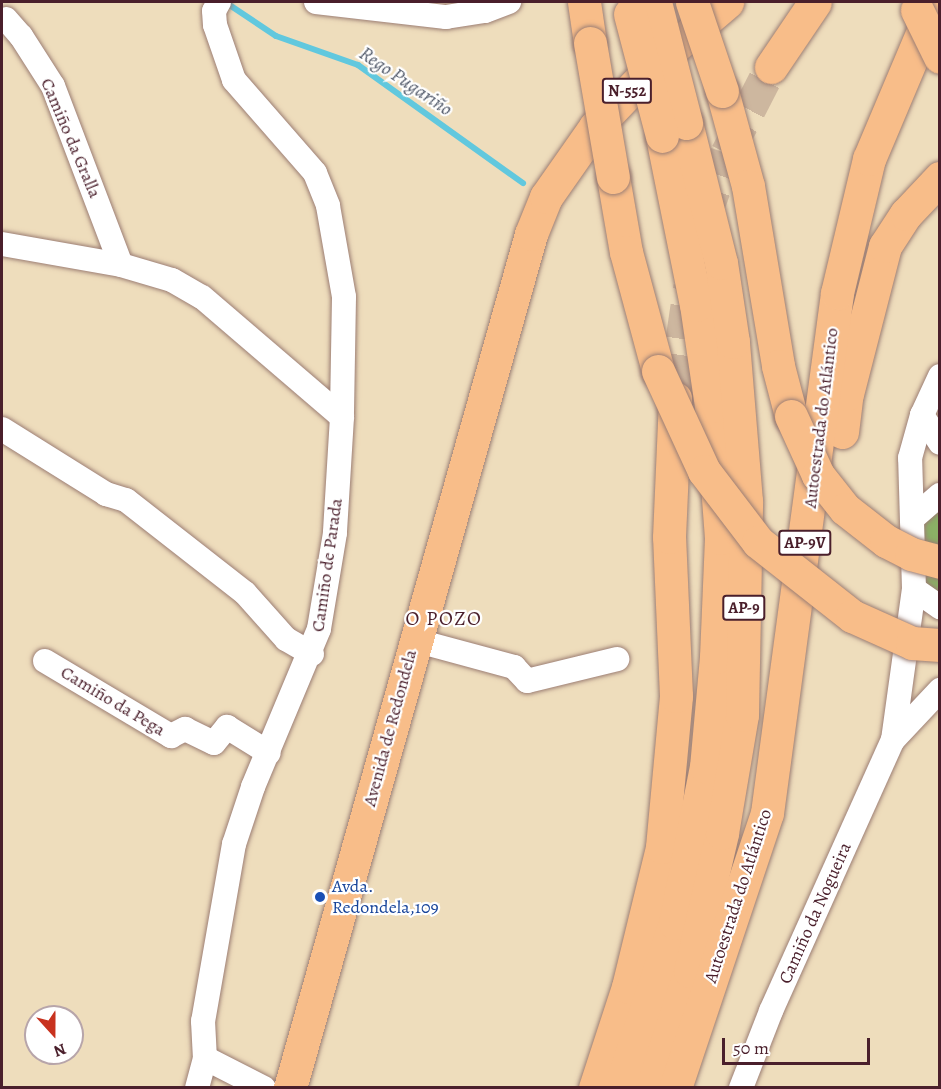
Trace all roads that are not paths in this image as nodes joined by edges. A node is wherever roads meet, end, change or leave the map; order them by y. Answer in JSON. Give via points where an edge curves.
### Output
{"nodes":[{"id":1,"x":219,"y":2,"type":"edge"},
{"id":2,"x":315,"y":2,"type":"edge"},
{"id":3,"x":509,"y":2,"type":"edge"},
{"id":4,"x":584,"y":2,"type":"edge"},
{"id":5,"x":692,"y":2,"type":"edge"},
{"id":6,"x":727,"y":2,"type":"edge"},
{"id":7,"x":815,"y":2,"type":"edge"},
{"id":8,"x":924,"y":5,"type":"edge"},
{"id":9,"x":638,"y":6,"type":"edge"},
{"id":10,"x":6,"y":19,"type":"dead end"},
{"id":11,"x":939,"y":57,"type":"edge"},
{"id":12,"x":771,"y":67,"type":"tunnel mouth"},
{"id":13,"x":674,"y":129,"type":"junction"},
{"id":14,"x":939,"y":178,"type":"edge"},
{"id":15,"x":2,"y":244,"type":"edge"},
{"id":16,"x":121,"y":266,"type":"junction"},
{"id":17,"x":939,"y":376,"type":"edge"},
{"id":18,"x":666,"y":379,"type":"junction"},
{"id":19,"x":922,"y":415,"type":"junction"},
{"id":20,"x":342,"y":417,"type":"junction"},
{"id":21,"x":2,"y":429,"type":"edge"},
{"id":22,"x":939,"y":443,"type":"edge"},
{"id":23,"x":939,"y":495,"type":"edge"},
{"id":24,"x":912,"y":519,"type":"junction"},
{"id":25,"x":939,"y":562,"type":"edge"},
{"id":26,"x":914,"y":589,"type":"junction"},
{"id":27,"x":939,"y":608,"type":"edge"},
{"id":28,"x":414,"y":640,"type":"junction"},
{"id":29,"x":939,"y":645,"type":"edge"},
{"id":30,"x":312,"y":654,"type":"junction"},
{"id":31,"x":617,"y":659,"type":"dead end"},
{"id":32,"x":45,"y":661,"type":"dead end"},
{"id":33,"x":939,"y":690,"type":"edge"},
{"id":34,"x":893,"y":740,"type":"junction"},
{"id":35,"x":269,"y":753,"type":"junction"},
{"id":36,"x":767,"y":813,"type":"junction"},
{"id":37,"x":205,"y":1058,"type":"junction"},
{"id":38,"x":197,"y":1088,"type":"edge"},
{"id":39,"x":264,"y":1088,"type":"edge"},
{"id":40,"x":290,"y":1088,"type":"edge"},
{"id":41,"x":595,"y":1088,"type":"edge"},
{"id":42,"x":620,"y":1088,"type":"edge"},
{"id":43,"x":652,"y":1088,"type":"edge"},
{"id":44,"x":675,"y":1088,"type":"edge"},
{"id":45,"x":741,"y":1088,"type":"edge"}],
"edges":[{"from":1,"to":20,"type":"street","name":"Camiño de Parada","via":[[214,11],[215,25],[234,80],[315,173],[328,206],[344,297]]},
{"from":2,"to":3,"type":"street","via":[[446,17],[485,11]]},
{"from":4,"to":18,"type":"highway","bridge":true,"via":[[626,252]]},
{"from":5,"to":25,"type":"highway","bridge":true,"via":[[748,186],[778,366],[791,416],[818,475],[844,509],[886,541]]},
{"from":6,"to":28,"type":"highway","name":"Avenida de Redondela","number":"N-552","via":[[627,91],[570,159],[546,197],[531,234]]},
{"from":7,"to":12,"type":"highway"},
{"from":8,"to":11,"type":"highway","bridge":true},
{"from":8,"to":36,"type":"highway","name":"Autoestrada do Atlántico","number":"AP-9V","via":[[927,22],[869,159],[837,293]]},
{"from":9,"to":13,"type":"highway","name":"Autoestrada do Atlántico","number":"AP-9","bridge":true},
{"from":10,"to":16,"type":"street","name":"Camiño da Gralla","via":[[53,86]]},
{"from":13,"to":42,"type":"highway","name":"Autoestrada do Atlántico","number":"AP-9","via":[[711,406],[720,538],[716,657],[706,767],[675,922]]},
{"from":13,"to":43,"type":"highway","name":"Autoestrada do Atlántico","number":"AP-9","via":[[721,263],[733,342],[746,501],[742,715],[722,833],[690,971]]},
{"from":14,"to":36,"type":"highway","via":[[906,214],[885,246],[876,271],[847,394],[806,662]]},
{"from":15,"to":16,"type":"street"},
{"from":16,"to":20,"type":"street","via":[[172,280],[202,297]]},
{"from":17,"to":19,"type":"street","name":"Camiño da Nogueira"},
{"from":18,"to":29,"type":"highway","bridge":true,"via":[[704,471],[758,542],[852,616],[912,643]]},
{"from":18,"to":41,"type":"highway","via":[[676,696],[662,847],[628,987]]},
{"from":19,"to":22,"type":"street"},
{"from":19,"to":24,"type":"street","name":"Camiño da Nogueira","via":[[910,458]]},
{"from":20,"to":30,"type":"street","name":"Camiño de Parada","via":[[335,533]]},
{"from":21,"to":30,"type":"street","via":[[106,494],[126,500],[245,593],[286,639]]},
{"from":23,"to":24,"type":"street"},
{"from":24,"to":26,"type":"street","name":"Camiño da Nogueira"},
{"from":26,"to":27,"type":"street"},
{"from":26,"to":34,"type":"street","name":"Camiño da Nogueira"},
{"from":28,"to":31,"type":"street","via":[[514,667],[527,681]]},
{"from":28,"to":40,"type":"highway","name":"Avenida de Redondela","number":"N-552"},
{"from":30,"to":35,"type":"street","name":"Camiño de Parada"},
{"from":32,"to":35,"type":"street","name":"Camiño da Pega","via":[[171,736],[185,729],[214,743],[227,727]]},
{"from":33,"to":34,"type":"street","name":"Camiño da Nogueira"},
{"from":34,"to":45,"type":"street","name":"Camiño da Nogueira","via":[[771,1011]]},
{"from":35,"to":37,"type":"street","name":"Camiño de Parada","via":[[234,844],[203,1020]]},
{"from":36,"to":44,"type":"highway","name":"Autoestrada do Atlántico","number":"AP-9V"},
{"from":37,"to":38,"type":"street","name":"Camiño de Parada"},
{"from":37,"to":39,"type":"street"}]}
